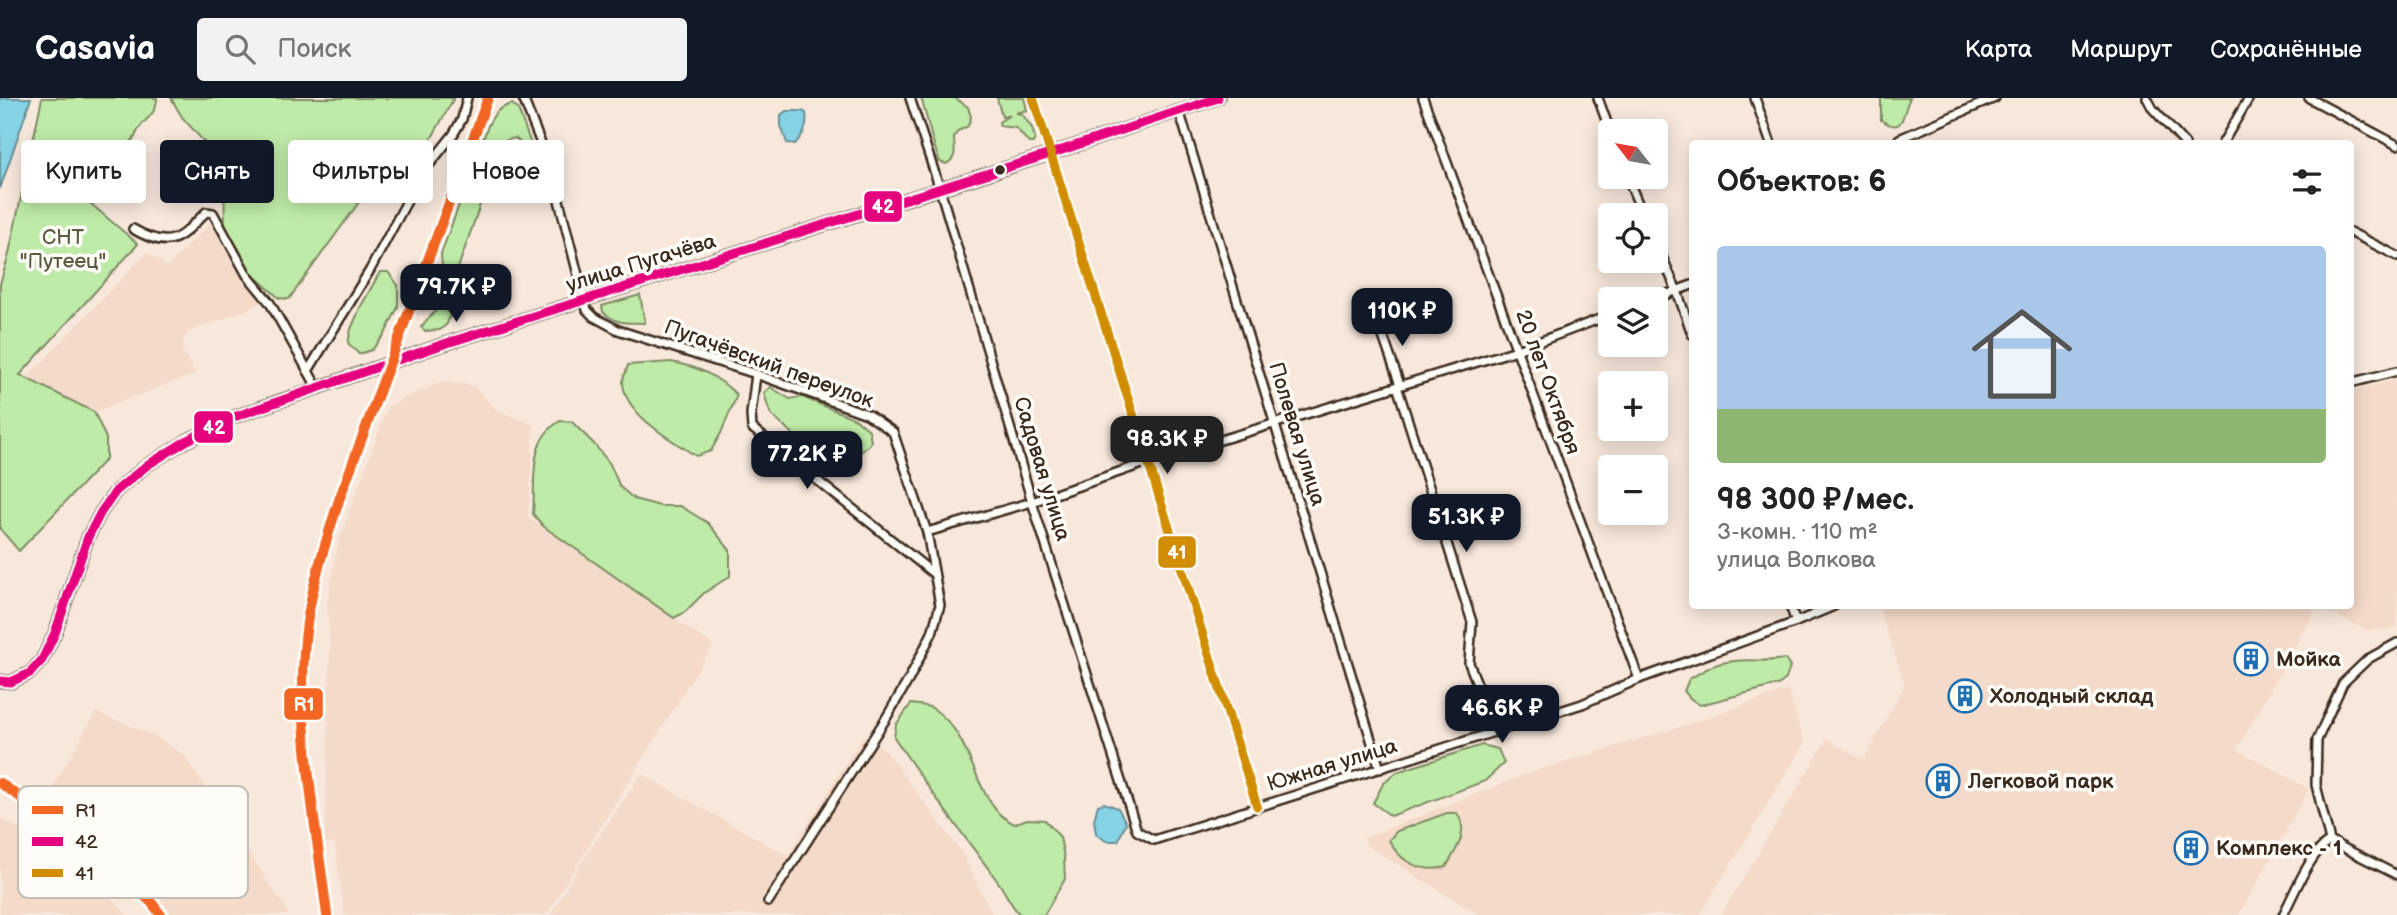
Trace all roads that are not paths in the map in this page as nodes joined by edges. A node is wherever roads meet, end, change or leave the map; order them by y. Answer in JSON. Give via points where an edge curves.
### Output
{"nodes":[{"id":1,"x":467,"y":98,"type":"edge"},
{"id":2,"x":523,"y":98,"type":"edge"},
{"id":3,"x":910,"y":98,"type":"edge"},
{"id":4,"x":1032,"y":98,"type":"edge"},
{"id":5,"x":1218,"y":98,"type":"edge"},
{"id":6,"x":1423,"y":98,"type":"edge"},
{"id":7,"x":1598,"y":98,"type":"edge"},
{"id":8,"x":1755,"y":98,"type":"edge"},
{"id":9,"x":1995,"y":98,"type":"edge"},
{"id":10,"x":2147,"y":98,"type":"edge"},
{"id":11,"x":2249,"y":98,"type":"edge"},
{"id":12,"x":2309,"y":98,"type":"edge"},
{"id":13,"x":1179,"y":110,"type":"junction"},
{"id":14,"x":1606,"y":119,"type":"edge"},
{"id":15,"x":1899,"y":139,"type":"dead end"},
{"id":16,"x":1770,"y":140,"type":"edge"},
{"id":17,"x":2181,"y":140,"type":"edge"},
{"id":18,"x":2224,"y":140,"type":"edge"},
{"id":19,"x":2397,"y":145,"type":"edge"},
{"id":20,"x":1050,"y":154,"type":"junction"},
{"id":21,"x":940,"y":189,"type":"junction"},
{"id":22,"x":134,"y":229,"type":"dead end"},
{"id":23,"x":2354,"y":234,"type":"edge"},
{"id":24,"x":2397,"y":256,"type":"edge"},
{"id":25,"x":1668,"y":270,"type":"edge"},
{"id":26,"x":1689,"y":286,"type":"edge"},
{"id":27,"x":1677,"y":291,"type":"junction"},
{"id":28,"x":1668,"y":294,"type":"edge"},
{"id":29,"x":585,"y":301,"type":"junction"},
{"id":30,"x":1377,"y":319,"type":"dead end"},
{"id":31,"x":1598,"y":320,"type":"edge"},
{"id":32,"x":1689,"y":325,"type":"edge"},
{"id":33,"x":1517,"y":349,"type":"junction"},
{"id":34,"x":308,"y":371,"type":"junction"},
{"id":35,"x":2397,"y":371,"type":"edge"},
{"id":36,"x":756,"y":374,"type":"junction"},
{"id":37,"x":2354,"y":382,"type":"edge"},
{"id":38,"x":1398,"y":386,"type":"junction"},
{"id":39,"x":317,"y":387,"type":"junction"},
{"id":40,"x":1275,"y":423,"type":"junction"},
{"id":41,"x":1148,"y":462,"type":"junction"},
{"id":42,"x":1032,"y":502,"type":"junction"},
{"id":43,"x":927,"y":532,"type":"junction"},
{"id":44,"x":934,"y":574,"type":"junction"},
{"id":45,"x":1791,"y":609,"type":"edge"},
{"id":46,"x":1827,"y":609,"type":"edge"},
{"id":47,"x":1796,"y":622,"type":"junction"},
{"id":48,"x":2397,"y":643,"type":"edge"},
{"id":49,"x":1639,"y":679,"type":"junction"},
{"id":50,"x":0,"y":681,"type":"edge"},
{"id":51,"x":1496,"y":732,"type":"junction"},
{"id":52,"x":1380,"y":769,"type":"junction"},
{"id":53,"x":1256,"y":806,"type":"junction"},
{"id":54,"x":1154,"y":840,"type":"joint"},
{"id":55,"x":2330,"y":841,"type":"junction"},
{"id":56,"x":2397,"y":875,"type":"edge"},
{"id":57,"x":768,"y":902,"type":"dead end"},
{"id":58,"x":2283,"y":915,"type":"edge"}],
"edges":[{"from":1,"to":34,"type":"street","via":[[453,135],[421,175]]},
{"from":2,"to":29,"type":"street","name":"Пугачёвский переулок","via":[[551,169]]},
{"from":3,"to":21,"type":"street","name":"Садовая улица"},
{"from":4,"to":20,"type":"street"},
{"from":5,"to":13,"type":"street","name":"улица Пугачёва"},
{"from":6,"to":33,"type":"street","name":"20 лет Октября"},
{"from":7,"to":14,"type":"street"},
{"from":8,"to":16,"type":"street"},
{"from":9,"to":15,"type":"street"},
{"from":10,"to":17,"type":"street"},
{"from":11,"to":18,"type":"street"},
{"from":12,"to":19,"type":"street"},
{"from":13,"to":20,"type":"street","name":"улица Пугачёва"},
{"from":13,"to":40,"type":"street","name":"Полевая улица"},
{"from":20,"to":21,"type":"street","name":"улица Пугачёва"},
{"from":20,"to":41,"type":"street"},
{"from":21,"to":29,"type":"street","name":"улица Пугачёва"},
{"from":21,"to":42,"type":"street","name":"Садовая улица"},
{"from":22,"to":34,"type":"street","via":[[150,239],[180,238],[206,212],[213,212]]},
{"from":23,"to":24,"type":"street"},
{"from":25,"to":27,"type":"street"},
{"from":26,"to":27,"type":"street"},
{"from":27,"to":28,"type":"street"},
{"from":27,"to":32,"type":"street"},
{"from":29,"to":36,"type":"street","name":"Пугачёвский переулок","via":[[594,317],[618,330]]},
{"from":29,"to":39,"type":"street","name":"улица Пугачёва"},
{"from":30,"to":38,"type":"street"},
{"from":31,"to":33,"type":"street"},
{"from":33,"to":38,"type":"street"},
{"from":33,"to":49,"type":"street","name":"20 лет Октября"},
{"from":34,"to":39,"type":"street"},
{"from":35,"to":37,"type":"street"},
{"from":36,"to":43,"type":"street","name":"Пугачёвский переулок","via":[[867,414],[893,432]]},
{"from":36,"to":44,"type":"street","via":[[752,428]]},
{"from":38,"to":40,"type":"street"},
{"from":38,"to":51,"type":"street","via":[[1472,622],[1469,663]]},
{"from":39,"to":50,"type":"street","name":"улица Пугачёва","via":[[231,418],[186,441],[116,491],[88,537],[42,660],[30,673],[11,682]]},
{"from":40,"to":41,"type":"street"},
{"from":40,"to":52,"type":"street","name":"Полевая улица"},
{"from":41,"to":42,"type":"street"},
{"from":41,"to":53,"type":"street"},
{"from":42,"to":43,"type":"street"},
{"from":42,"to":54,"type":"street","name":"Садовая улица","via":[[1138,831]]},
{"from":43,"to":44,"type":"street","name":"Пугачёвский переулок"},
{"from":44,"to":57,"type":"street","name":"Пугачёвский переулок","via":[[940,605],[921,656]]},
{"from":45,"to":47,"type":"street"},
{"from":46,"to":47,"type":"street","name":"Южная улица"},
{"from":47,"to":49,"type":"street","name":"Южная улица"},
{"from":48,"to":55,"type":"street","via":[[2368,659],[2343,683],[2317,740],[2316,785]]},
{"from":49,"to":51,"type":"street","name":"Южная улица","via":[[1582,704]]},
{"from":51,"to":52,"type":"street","name":"Южная улица"},
{"from":52,"to":53,"type":"street","name":"Южная улица"},
{"from":53,"to":54,"type":"street","name":"Южная улица"},
{"from":55,"to":56,"type":"street"},
{"from":55,"to":58,"type":"street","via":[[2312,860]]}]}
